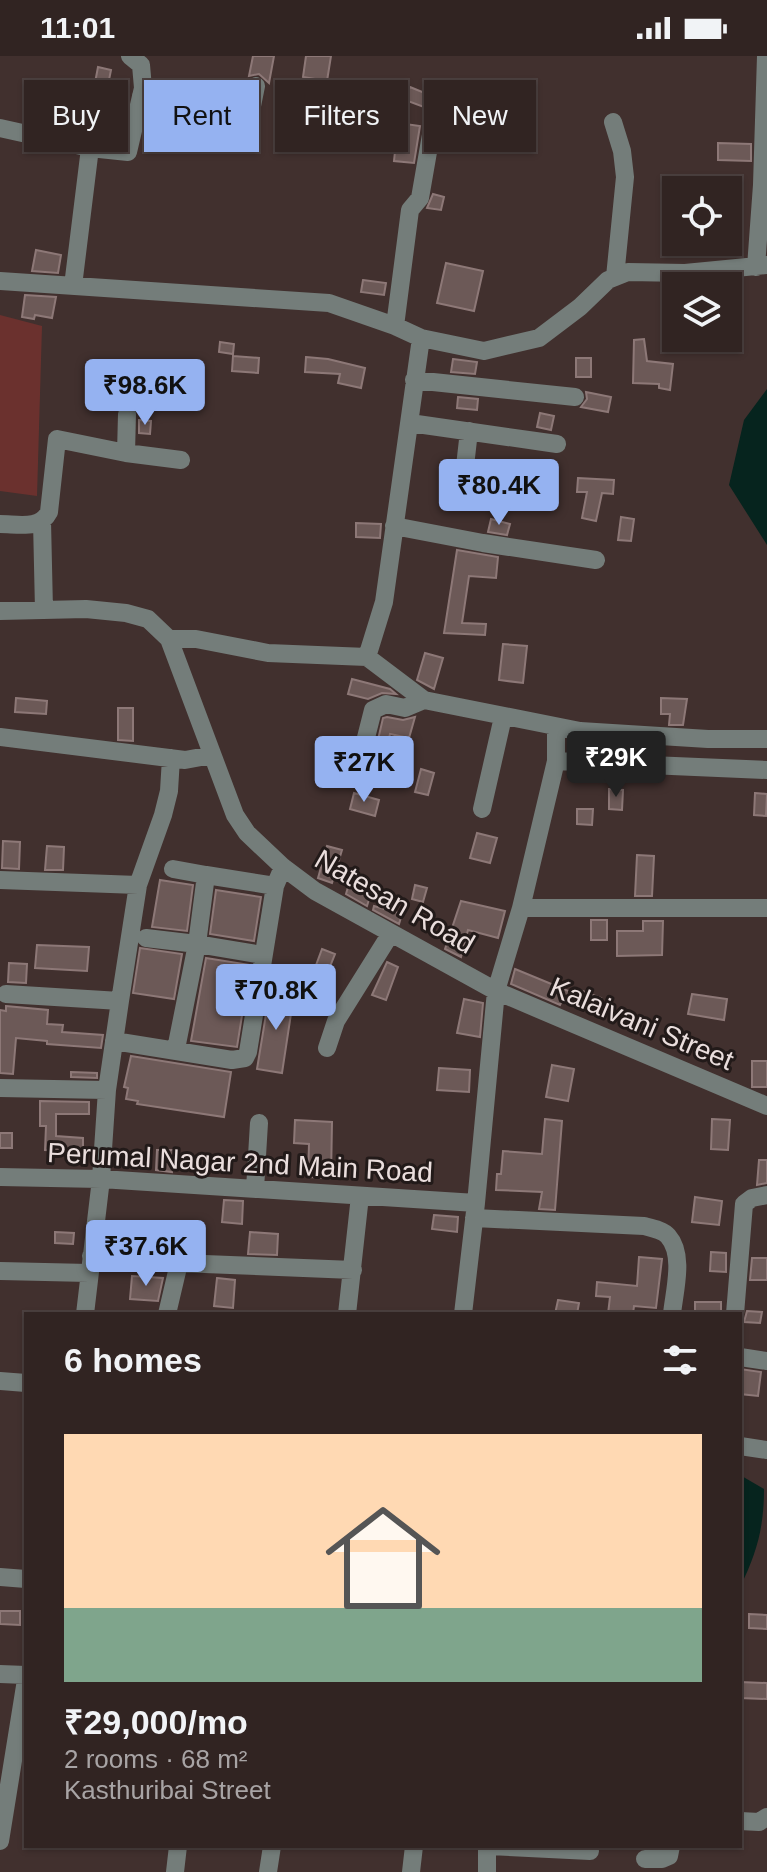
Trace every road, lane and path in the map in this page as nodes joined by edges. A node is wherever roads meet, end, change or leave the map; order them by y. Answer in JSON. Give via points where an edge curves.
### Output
{"nodes":[{"id":1,"x":130,"y":56,"type":"edge"},
{"id":2,"x":766,"y":56,"type":"edge"},
{"id":3,"x":766,"y":94,"type":"edge"},
{"id":4,"x":141,"y":96,"type":"junction"},
{"id":5,"x":144,"y":97,"type":"edge"},
{"id":6,"x":613,"y":122,"type":"dead end"},
{"id":7,"x":0,"y":128,"type":"edge"},
{"id":8,"x":24,"y":133,"type":"edge"},
{"id":9,"x":90,"y":152,"type":"edge"},
{"id":10,"x":128,"y":152,"type":"edge"},
{"id":11,"x":428,"y":152,"type":"edge"},
{"id":12,"x":764,"y":185,"type":"edge"},
{"id":13,"x":762,"y":266,"type":"edge"},
{"id":14,"x":615,"y":277,"type":"junction"},
{"id":15,"x":0,"y":281,"type":"edge"},
{"id":16,"x":73,"y":286,"type":"junction"},
{"id":17,"x":395,"y":326,"type":"junction"},
{"id":18,"x":421,"y":338,"type":"junction"},
{"id":19,"x":414,"y":380,"type":"junction"},
{"id":20,"x":575,"y":397,"type":"dead end"},
{"id":21,"x":127,"y":414,"type":"dead end"},
{"id":22,"x":410,"y":423,"type":"junction"},
{"id":23,"x":469,"y":431,"type":"junction"},
{"id":24,"x":557,"y":444,"type":"dead end"},
{"id":25,"x":126,"y":453,"type":"junction"},
{"id":26,"x":181,"y":460,"type":"dead end"},
{"id":27,"x":464,"y":475,"type":"dead end"},
{"id":28,"x":42,"y":521,"type":"junction"},
{"id":29,"x":0,"y":524,"type":"edge"},
{"id":30,"x":394,"y":526,"type":"junction"},
{"id":31,"x":596,"y":560,"type":"dead end"},
{"id":32,"x":44,"y":610,"type":"junction"},
{"id":33,"x":0,"y":611,"type":"edge"},
{"id":34,"x":169,"y":639,"type":"junction"},
{"id":35,"x":367,"y":657,"type":"junction"},
{"id":36,"x":424,"y":700,"type":"junction"},
{"id":37,"x":503,"y":717,"type":"junction"},
{"id":38,"x":556,"y":727,"type":"junction"},
{"id":39,"x":0,"y":737,"type":"edge"},
{"id":40,"x":767,"y":739,"type":"edge"},
{"id":41,"x":212,"y":755,"type":"junction"},
{"id":42,"x":171,"y":758,"type":"junction"},
{"id":43,"x":556,"y":761,"type":"junction"},
{"id":44,"x":767,"y":770,"type":"edge"},
{"id":45,"x":357,"y":773,"type":"dead end"},
{"id":46,"x":482,"y":809,"type":"dead end"},
{"id":47,"x":283,"y":867,"type":"junction"},
{"id":48,"x":173,"y":869,"type":"dead end"},
{"id":49,"x":206,"y":875,"type":"junction"},
{"id":50,"x":0,"y":880,"type":"edge"},
{"id":51,"x":138,"y":885,"type":"junction"},
{"id":52,"x":275,"y":886,"type":"junction"},
{"id":53,"x":521,"y":908,"type":"junction"},
{"id":54,"x":767,"y":908,"type":"edge"},
{"id":55,"x":391,"y":933,"type":"junction"},
{"id":56,"x":146,"y":938,"type":"dead end"},
{"id":57,"x":197,"y":944,"type":"junction"},
{"id":58,"x":262,"y":955,"type":"junction"},
{"id":59,"x":496,"y":991,"type":"junction"},
{"id":60,"x":6,"y":994,"type":"dead end"},
{"id":61,"x":120,"y":1001,"type":"junction"},
{"id":62,"x":114,"y":1041,"type":"junction"},
{"id":63,"x":327,"y":1048,"type":"dead end"},
{"id":64,"x":176,"y":1049,"type":"junction"},
{"id":65,"x":0,"y":1088,"type":"edge"},
{"id":66,"x":107,"y":1090,"type":"junction"},
{"id":67,"x":767,"y":1106,"type":"edge"},
{"id":68,"x":259,"y":1123,"type":"dead end"},
{"id":69,"x":0,"y":1177,"type":"edge"},
{"id":70,"x":101,"y":1179,"type":"junction"},
{"id":71,"x":255,"y":1189,"type":"junction"},
{"id":72,"x":767,"y":1195,"type":"edge"},
{"id":73,"x":360,"y":1196,"type":"junction"},
{"id":74,"x":475,"y":1211,"type":"junction"},
{"id":75,"x":179,"y":1263,"type":"junction"},
{"id":76,"x":90,"y":1264,"type":"junction"},
{"id":77,"x":353,"y":1270,"type":"junction"},
{"id":78,"x":0,"y":1271,"type":"edge"},
{"id":79,"x":85,"y":1312,"type":"edge"},
{"id":80,"x":167,"y":1312,"type":"edge"},
{"id":81,"x":347,"y":1312,"type":"edge"},
{"id":82,"x":463,"y":1312,"type":"edge"},
{"id":83,"x":672,"y":1312,"type":"edge"},
{"id":84,"x":735,"y":1312,"type":"edge"},
{"id":85,"x":742,"y":1357,"type":"edge"},
{"id":86,"x":767,"y":1361,"type":"edge"},
{"id":87,"x":0,"y":1381,"type":"edge"},
{"id":88,"x":24,"y":1383,"type":"edge"},
{"id":89,"x":742,"y":1446,"type":"edge"},
{"id":90,"x":767,"y":1450,"type":"edge"},
{"id":91,"x":0,"y":1577,"type":"edge"},
{"id":92,"x":24,"y":1579,"type":"edge"},
{"id":93,"x":0,"y":1674,"type":"edge"},
{"id":94,"x":24,"y":1678,"type":"edge"},
{"id":95,"x":24,"y":1689,"type":"edge"},
{"id":96,"x":14,"y":1746,"type":"edge"},
{"id":97,"x":24,"y":1806,"type":"edge"},
{"id":98,"x":3,"y":1810,"type":"edge"},
{"id":99,"x":767,"y":1817,"type":"edge"},
{"id":100,"x":742,"y":1821,"type":"edge"},
{"id":101,"x":0,"y":1841,"type":"edge"},
{"id":102,"x":178,"y":1848,"type":"edge"},
{"id":103,"x":272,"y":1848,"type":"edge"},
{"id":104,"x":414,"y":1848,"type":"edge"},
{"id":105,"x":488,"y":1848,"type":"edge"},
{"id":106,"x":529,"y":1848,"type":"edge"},
{"id":107,"x":671,"y":1848,"type":"edge"},
{"id":108,"x":590,"y":1851,"type":"dead end"},
{"id":109,"x":645,"y":1859,"type":"dead end"},
{"id":110,"x":175,"y":1872,"type":"edge"},
{"id":111,"x":268,"y":1872,"type":"edge"},
{"id":112,"x":411,"y":1872,"type":"edge"},
{"id":113,"x":487,"y":1872,"type":"edge"}],
"edges":[{"from":1,"to":4,"type":"street","via":[[141,65]]},
{"from":2,"to":3,"type":"street"},
{"from":3,"to":12,"type":"street"},
{"from":4,"to":5,"type":"street"},
{"from":4,"to":10,"type":"street"},
{"from":6,"to":14,"type":"street","via":[[625,177]]},
{"from":7,"to":8,"type":"street"},
{"from":9,"to":16,"type":"street"},
{"from":11,"to":17,"type":"street","via":[[420,198],[410,210]]},
{"from":12,"to":13,"type":"street"},
{"from":13,"to":14,"type":"street","via":[[628,272]]},
{"from":14,"to":18,"type":"street","via":[[539,338],[484,351]]},
{"from":15,"to":16,"type":"street"},
{"from":16,"to":17,"type":"street","via":[[329,303]]},
{"from":17,"to":18,"type":"street"},
{"from":18,"to":19,"type":"street"},
{"from":19,"to":20,"type":"street"},
{"from":19,"to":22,"type":"street"},
{"from":21,"to":25,"type":"street"},
{"from":22,"to":23,"type":"street"},
{"from":22,"to":30,"type":"street"},
{"from":23,"to":24,"type":"street"},
{"from":23,"to":27,"type":"street"},
{"from":25,"to":26,"type":"street"},
{"from":25,"to":28,"type":"street","via":[[57,439],[49,512]]},
{"from":28,"to":29,"type":"street"},
{"from":28,"to":32,"type":"street"},
{"from":30,"to":31,"type":"street"},
{"from":30,"to":35,"type":"street","via":[[384,602]]},
{"from":32,"to":33,"type":"street"},
{"from":32,"to":34,"type":"street","via":[[126,613],[148,619]]},
{"from":34,"to":35,"type":"street","via":[[268,653]]},
{"from":34,"to":41,"type":"street","name":"Natesan Road"},
{"from":35,"to":36,"type":"street"},
{"from":36,"to":37,"type":"street"},
{"from":36,"to":45,"type":"street","via":[[405,708],[386,704],[373,710]]},
{"from":37,"to":38,"type":"street"},
{"from":37,"to":46,"type":"street"},
{"from":38,"to":40,"type":"street"},
{"from":38,"to":43,"type":"street"},
{"from":39,"to":42,"type":"street"},
{"from":41,"to":42,"type":"street"},
{"from":41,"to":47,"type":"street","name":"Natesan Road","via":[[235,815]]},
{"from":42,"to":51,"type":"street","via":[[163,815]]},
{"from":43,"to":44,"type":"street"},
{"from":43,"to":53,"type":"street"},
{"from":47,"to":52,"type":"street"},
{"from":47,"to":55,"type":"street","name":"Natesan Road"},
{"from":48,"to":49,"type":"street"},
{"from":49,"to":52,"type":"street"},
{"from":49,"to":57,"type":"street"},
{"from":50,"to":51,"type":"street"},
{"from":51,"to":61,"type":"street"},
{"from":52,"to":58,"type":"street"},
{"from":53,"to":54,"type":"street"},
{"from":53,"to":59,"type":"street"},
{"from":55,"to":59,"type":"street","name":"Natesan Road"},
{"from":55,"to":63,"type":"street","via":[[336,1021]]},
{"from":56,"to":57,"type":"street"},
{"from":57,"to":58,"type":"street"},
{"from":57,"to":64,"type":"street"},
{"from":58,"to":64,"type":"street","via":[[245,1058]]},
{"from":59,"to":67,"type":"street","name":"Kalaivani Street"},
{"from":59,"to":74,"type":"street"},
{"from":60,"to":61,"type":"street"},
{"from":61,"to":62,"type":"street"},
{"from":62,"to":64,"type":"street"},
{"from":62,"to":66,"type":"street"},
{"from":65,"to":66,"type":"street"},
{"from":66,"to":70,"type":"street"},
{"from":68,"to":71,"type":"street"},
{"from":69,"to":70,"type":"street","name":"Perumal Nagar 2nd Main Road"},
{"from":70,"to":71,"type":"street","name":"Perumal Nagar 2nd Main Road"},
{"from":70,"to":76,"type":"street"},
{"from":71,"to":73,"type":"street","name":"Perumal Nagar 2nd Main Road"},
{"from":72,"to":84,"type":"street","via":[[744,1204]]},
{"from":73,"to":74,"type":"street","name":"Perumal Nagar 2nd Main Road"},
{"from":73,"to":77,"type":"street"},
{"from":74,"to":82,"type":"street"},
{"from":74,"to":83,"type":"street","name":"Perumal Nagar 2nd Main Road","via":[[644,1226],[664,1233],[677,1254]]},
{"from":75,"to":76,"type":"street"},
{"from":75,"to":77,"type":"street"},
{"from":75,"to":80,"type":"street"},
{"from":76,"to":78,"type":"street"},
{"from":76,"to":79,"type":"street"},
{"from":77,"to":81,"type":"street"},
{"from":85,"to":86,"type":"street"},
{"from":87,"to":88,"type":"street"},
{"from":89,"to":90,"type":"street"},
{"from":91,"to":92,"type":"street"},
{"from":93,"to":94,"type":"street"},
{"from":95,"to":96,"type":"street"},
{"from":96,"to":98,"type":"street"},
{"from":97,"to":98,"type":"street"},
{"from":98,"to":101,"type":"street"},
{"from":99,"to":100,"type":"street"},
{"from":102,"to":110,"type":"street"},
{"from":103,"to":111,"type":"street"},
{"from":104,"to":112,"type":"street"},
{"from":105,"to":113,"type":"street"},
{"from":106,"to":108,"type":"street"},
{"from":107,"to":109,"type":"street","via":[[669,1856]]}]}
